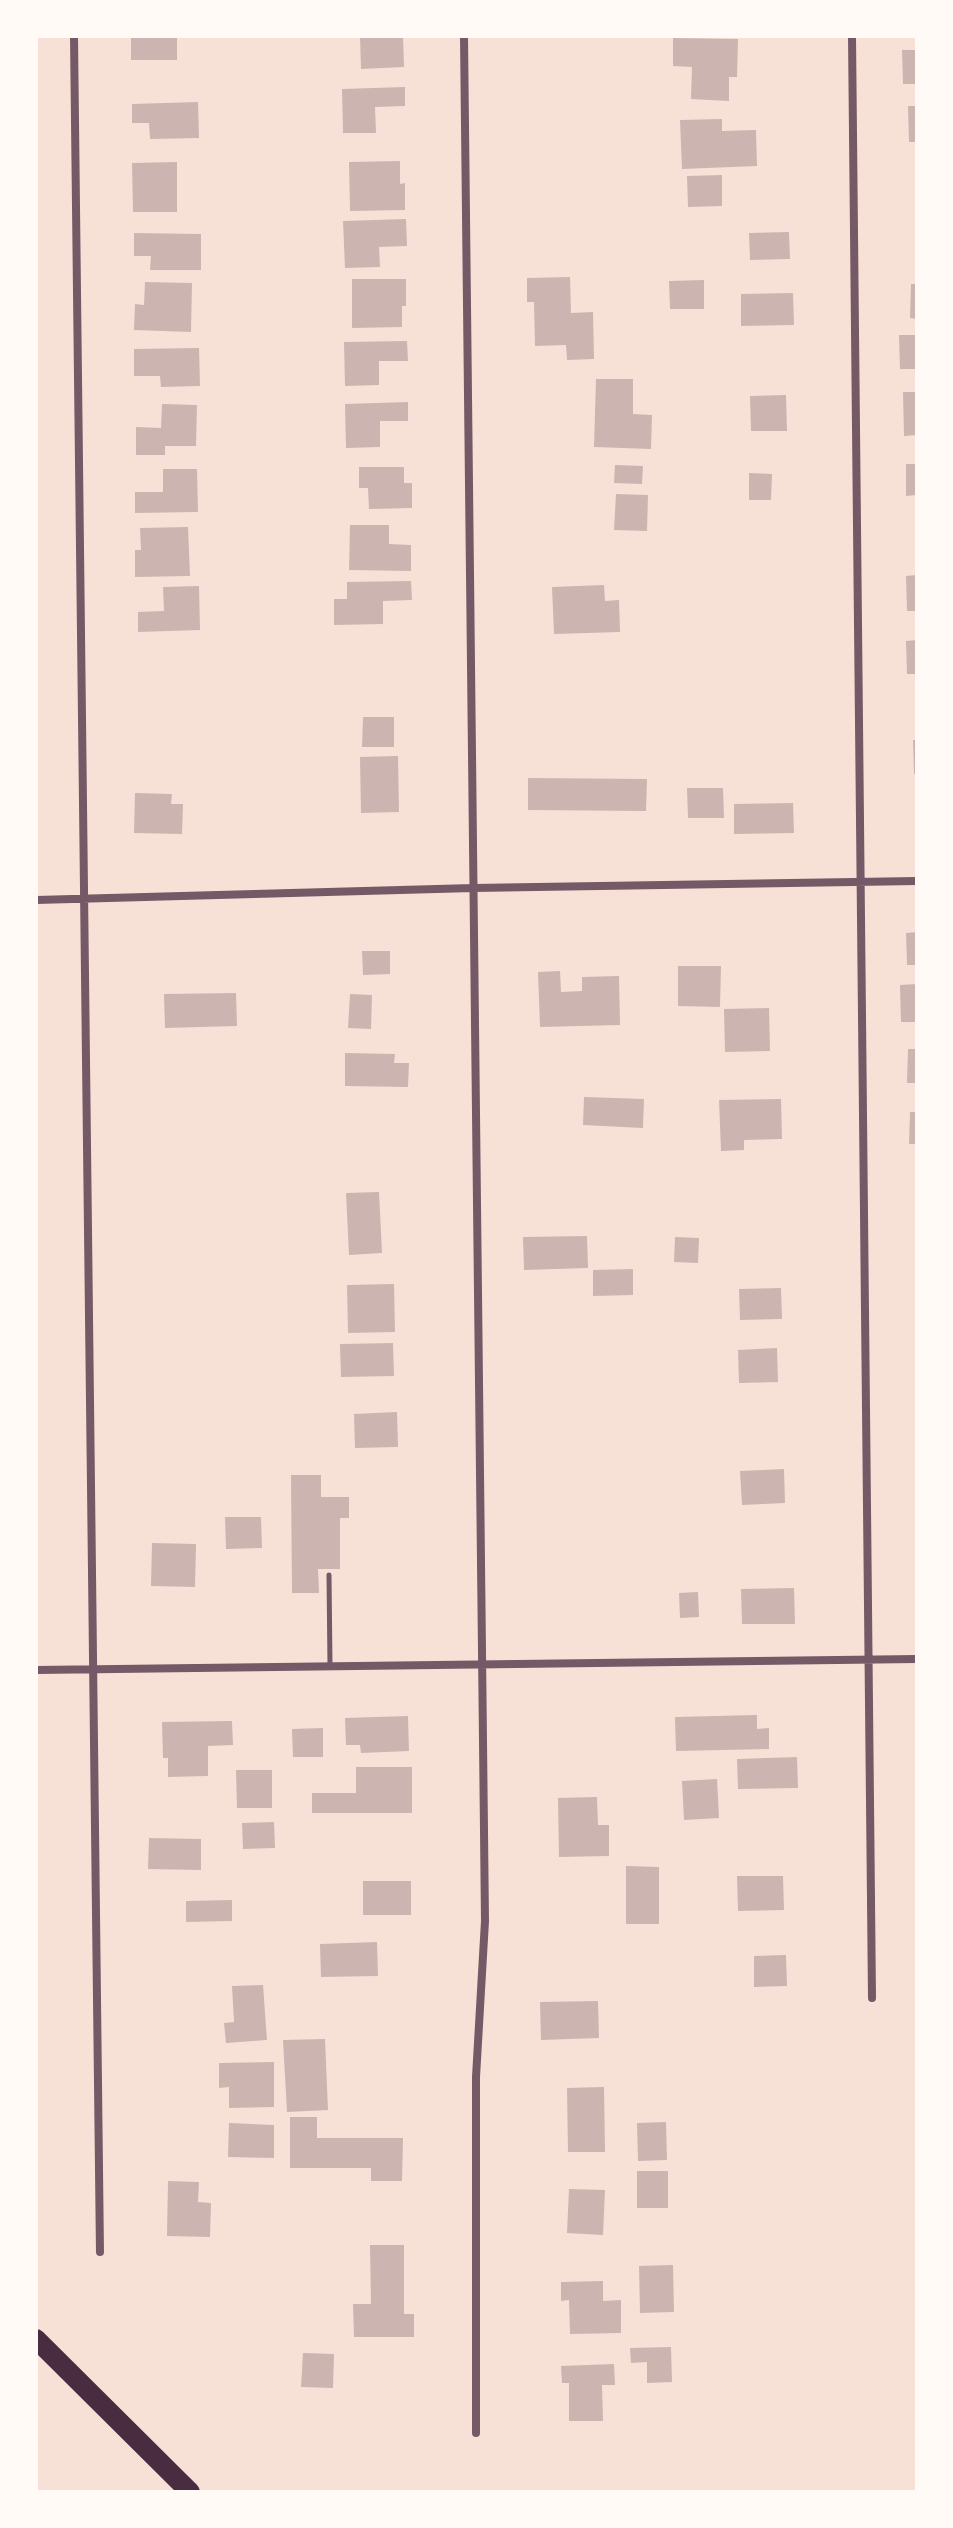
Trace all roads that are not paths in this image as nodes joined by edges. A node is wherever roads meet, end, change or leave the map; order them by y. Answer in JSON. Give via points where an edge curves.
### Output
{"nodes":[{"id":1,"x":74,"y":36,"type":"edge"},
{"id":2,"x":464,"y":36,"type":"edge"},
{"id":3,"x":852,"y":36,"type":"edge"},
{"id":4,"x":917,"y":881,"type":"edge"},
{"id":5,"x":862,"y":882,"type":"junction"},
{"id":6,"x":473,"y":888,"type":"junction"},
{"id":7,"x":84,"y":899,"type":"junction"},
{"id":8,"x":36,"y":900,"type":"edge"},
{"id":9,"x":329,"y":1575,"type":"dead end"},
{"id":10,"x":917,"y":1659,"type":"edge"},
{"id":11,"x":868,"y":1660,"type":"junction"},
{"id":12,"x":482,"y":1666,"type":"junction"},
{"id":13,"x":330,"y":1667,"type":"junction"},
{"id":14,"x":93,"y":1669,"type":"junction"},
{"id":15,"x":36,"y":1670,"type":"edge"},
{"id":16,"x":872,"y":1998,"type":"dead end"},
{"id":17,"x":100,"y":2252,"type":"dead end"},
{"id":18,"x":36,"y":2339,"type":"edge"},
{"id":19,"x":476,"y":2433,"type":"dead end"},
{"id":20,"x":190,"y":2492,"type":"edge"}],
"edges":[{"from":1,"to":7,"type":"street"},
{"from":2,"to":6,"type":"street"},
{"from":3,"to":5,"type":"street"},
{"from":4,"to":5,"type":"street"},
{"from":5,"to":6,"type":"street"},
{"from":5,"to":11,"type":"street"},
{"from":6,"to":7,"type":"street"},
{"from":6,"to":12,"type":"street"},
{"from":7,"to":8,"type":"street"},
{"from":7,"to":14,"type":"street"},
{"from":9,"to":13,"type":"lane"},
{"from":10,"to":11,"type":"street"},
{"from":11,"to":12,"type":"street"},
{"from":11,"to":16,"type":"street"},
{"from":12,"to":13,"type":"street"},
{"from":12,"to":19,"type":"street","via":[[485,1921],[476,2077]]},
{"from":13,"to":14,"type":"street"},
{"from":14,"to":15,"type":"street"},
{"from":14,"to":17,"type":"street"},
{"from":18,"to":20,"type":"highway"}]}
